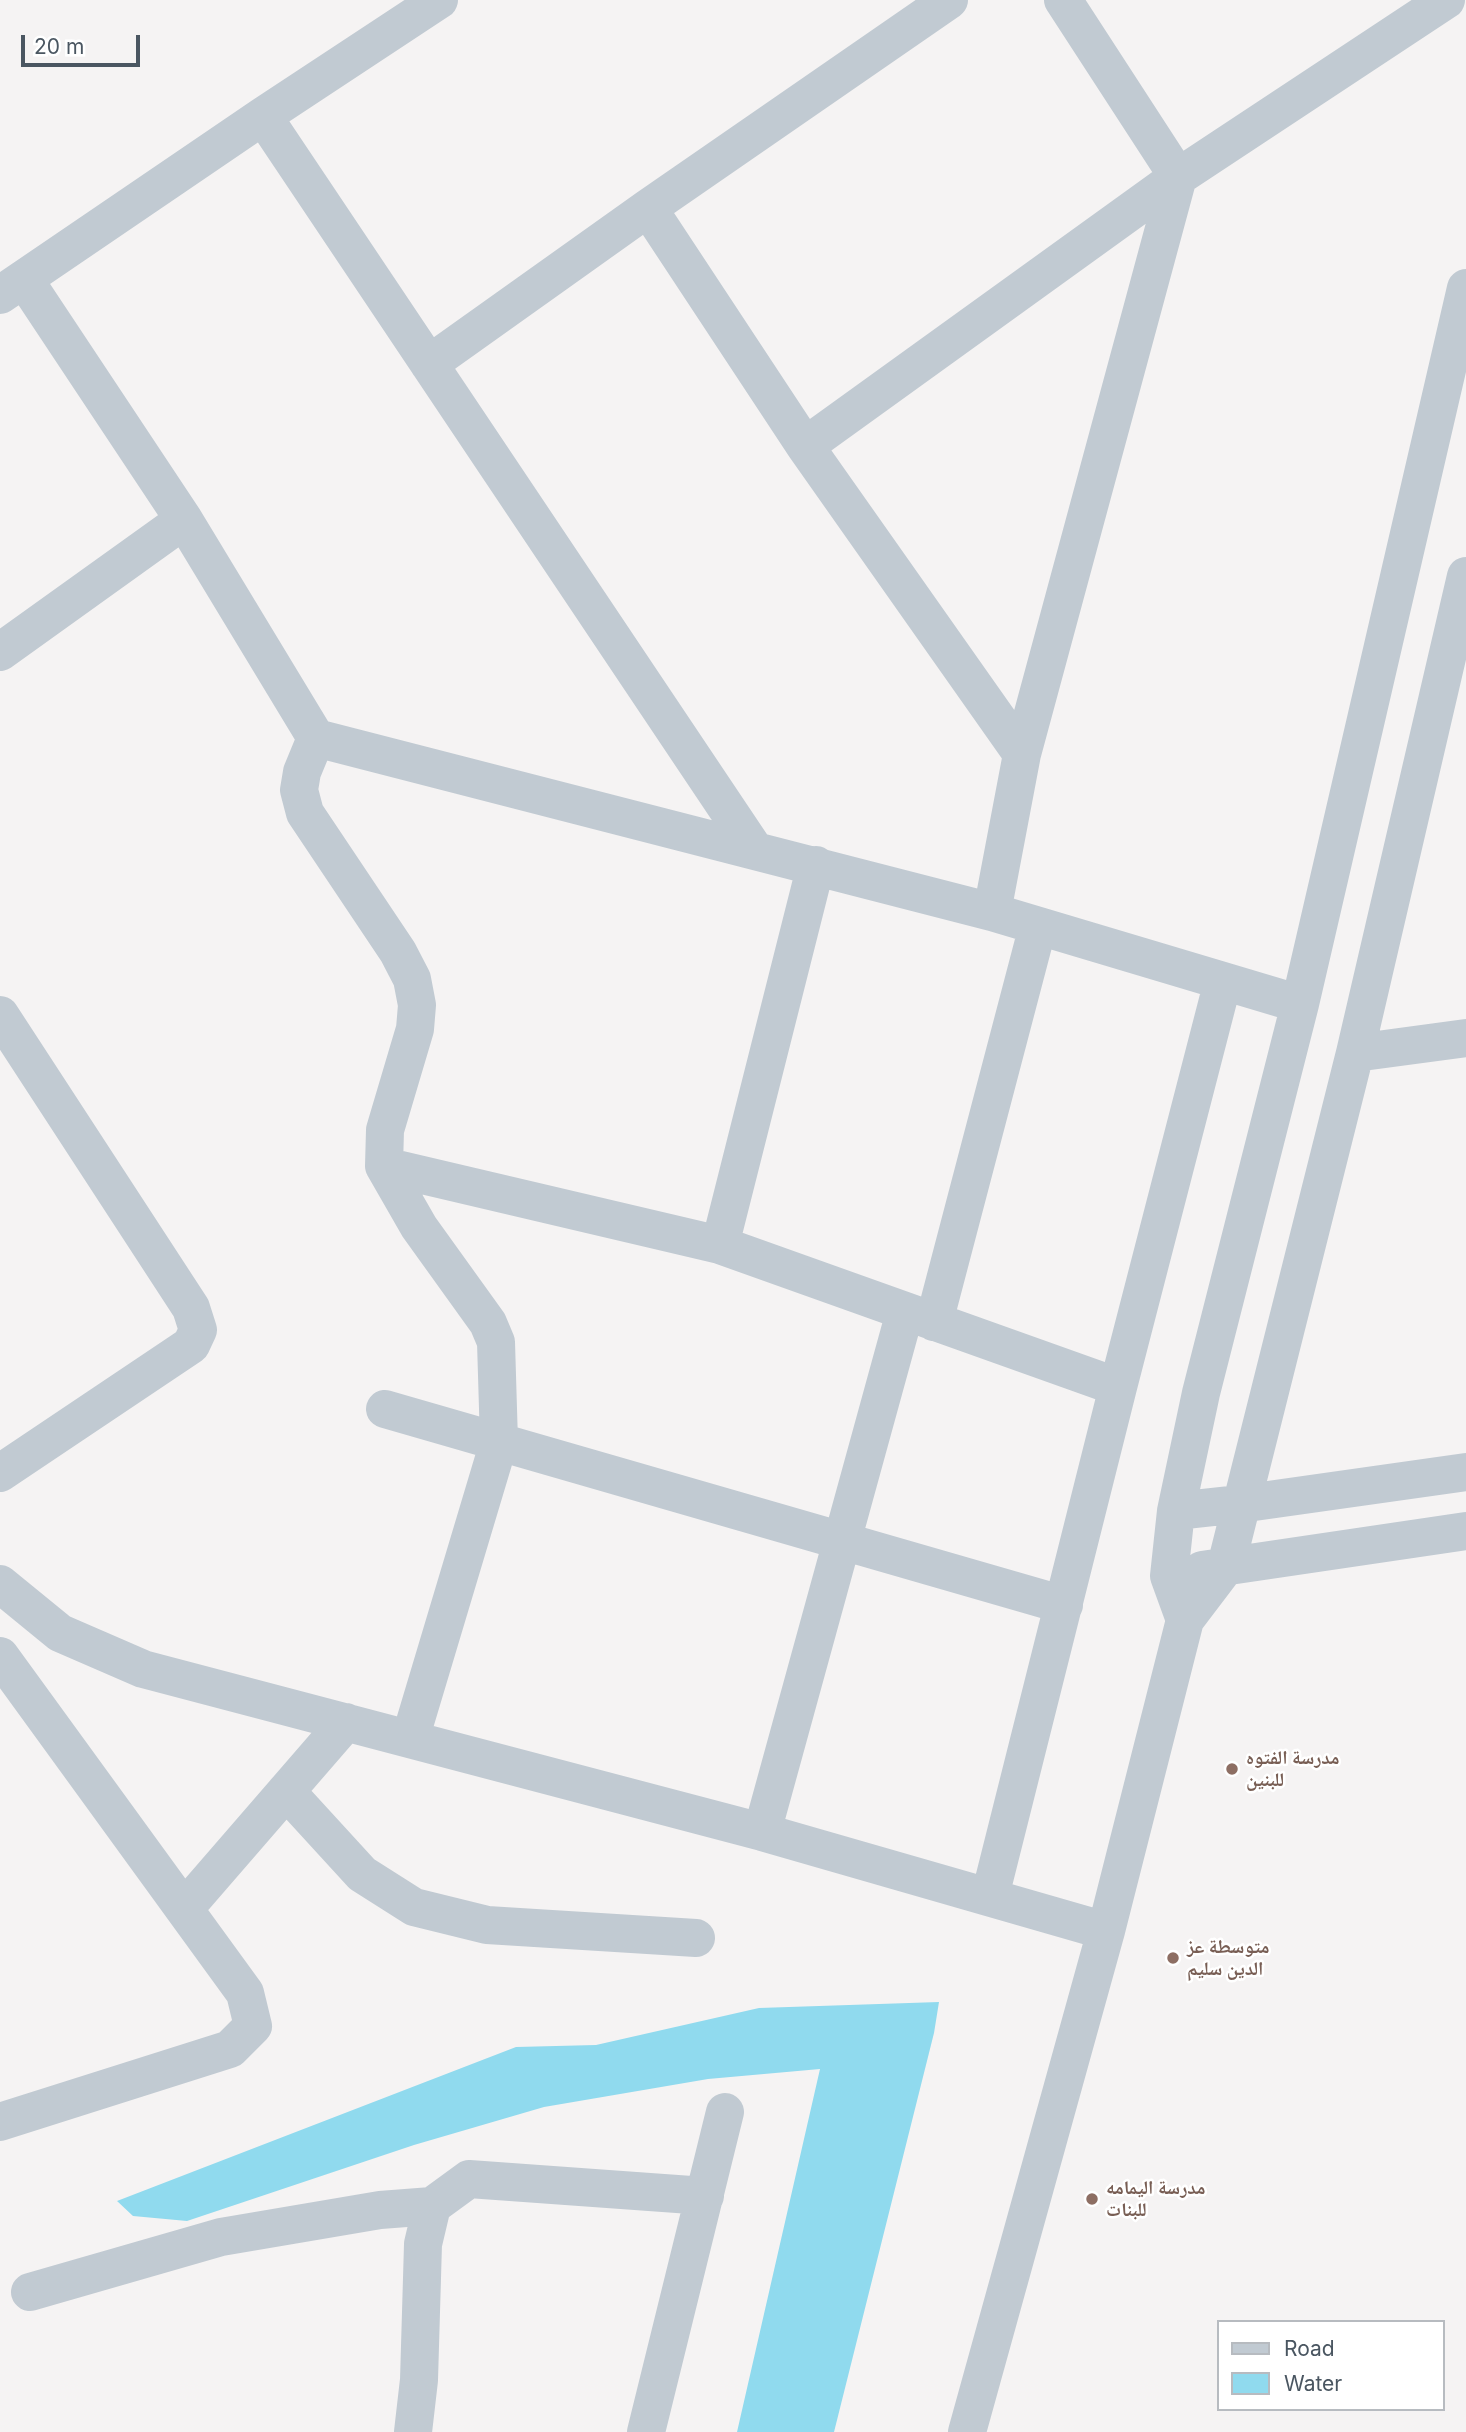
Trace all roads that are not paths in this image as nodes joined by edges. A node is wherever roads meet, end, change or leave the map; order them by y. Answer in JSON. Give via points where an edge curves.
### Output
{"nodes":[{"id":1,"x":439,"y":0,"type":"edge"},
{"id":2,"x":949,"y":0,"type":"edge"},
{"id":3,"x":1063,"y":0,"type":"edge"},
{"id":4,"x":1446,"y":0,"type":"edge"},
{"id":5,"x":262,"y":116,"type":"junction"},
{"id":6,"x":1178,"y":177,"type":"junction"},
{"id":7,"x":648,"y":208,"type":"junction"},
{"id":8,"x":12,"y":287,"type":"edge"},
{"id":9,"x":1466,"y":288,"type":"edge"},
{"id":10,"x":429,"y":364,"type":"junction"},
{"id":11,"x":805,"y":446,"type":"junction"},
{"id":12,"x":184,"y":520,"type":"junction"},
{"id":13,"x":1466,"y":576,"type":"edge"},
{"id":14,"x":0,"y":652,"type":"edge"},
{"id":15,"x":316,"y":738,"type":"junction"},
{"id":16,"x":1022,"y":754,"type":"junction"},
{"id":17,"x":754,"y":849,"type":"junction"},
{"id":18,"x":816,"y":865,"type":"junction"},
{"id":19,"x":992,"y":912,"type":"junction"},
{"id":20,"x":1038,"y":926,"type":"junction"},
{"id":21,"x":1223,"y":981,"type":"junction"},
{"id":22,"x":1300,"y":1004,"type":"junction"},
{"id":23,"x":0,"y":1014,"type":"edge"},
{"id":24,"x":1466,"y":1038,"type":"edge"},
{"id":25,"x":1355,"y":1053,"type":"junction"},
{"id":26,"x":384,"y":1166,"type":"junction"},
{"id":27,"x":720,"y":1245,"type":"junction"},
{"id":28,"x":919,"y":1317,"type":"junction"},
{"id":29,"x":1118,"y":1387,"type":"junction"},
{"id":30,"x":385,"y":1409,"type":"dead end"},
{"id":31,"x":499,"y":1442,"type":"junction"},
{"id":32,"x":1466,"y":1472,"type":"edge"},
{"id":33,"x":0,"y":1473,"type":"edge"},
{"id":34,"x":1240,"y":1504,"type":"junction"},
{"id":35,"x":1176,"y":1511,"type":"junction"},
{"id":36,"x":1466,"y":1531,"type":"edge"},
{"id":37,"x":842,"y":1542,"type":"junction"},
{"id":38,"x":1226,"y":1566,"type":"junction"},
{"id":39,"x":1169,"y":1576,"type":"junction"},
{"id":40,"x":0,"y":1584,"type":"edge"},
{"id":41,"x":1064,"y":1605,"type":"junction"},
{"id":42,"x":1185,"y":1620,"type":"junction"},
{"id":43,"x":0,"y":1656,"type":"edge"},
{"id":44,"x":346,"y":1722,"type":"junction"},
{"id":45,"x":410,"y":1739,"type":"junction"},
{"id":46,"x":286,"y":1791,"type":"junction"},
{"id":47,"x":762,"y":1832,"type":"junction"},
{"id":48,"x":990,"y":1896,"type":"junction"},
{"id":49,"x":184,"y":1909,"type":"junction"},
{"id":50,"x":1105,"y":1931,"type":"junction"},
{"id":51,"x":696,"y":1938,"type":"dead end"},
{"id":52,"x":725,"y":2112,"type":"dead end"},
{"id":53,"x":0,"y":2122,"type":"edge"},
{"id":54,"x":705,"y":2196,"type":"junction"},
{"id":55,"x":432,"y":2206,"type":"junction"},
{"id":56,"x":30,"y":2292,"type":"dead end"},
{"id":57,"x":413,"y":2432,"type":"edge"},
{"id":58,"x":646,"y":2432,"type":"edge"},
{"id":59,"x":967,"y":2432,"type":"edge"}],
"edges":[{"from":1,"to":5,"type":"street"},
{"from":2,"to":7,"type":"street"},
{"from":3,"to":6,"type":"street"},
{"from":4,"to":6,"type":"street"},
{"from":5,"to":8,"type":"street"},
{"from":5,"to":10,"type":"street"},
{"from":6,"to":11,"type":"street"},
{"from":6,"to":16,"type":"street"},
{"from":7,"to":10,"type":"street"},
{"from":7,"to":11,"type":"street"},
{"from":8,"to":12,"type":"street"},
{"from":9,"to":22,"type":"street"},
{"from":10,"to":17,"type":"street"},
{"from":11,"to":16,"type":"street"},
{"from":12,"to":14,"type":"street"},
{"from":12,"to":15,"type":"street"},
{"from":13,"to":25,"type":"street"},
{"from":15,"to":17,"type":"street"},
{"from":15,"to":26,"type":"street","via":[[299,790],[305,813],[398,952],[412,979],[417,1004],[415,1029],[385,1130]]},
{"from":16,"to":19,"type":"street"},
{"from":17,"to":18,"type":"street"},
{"from":18,"to":19,"type":"street"},
{"from":18,"to":27,"type":"street"},
{"from":19,"to":20,"type":"street"},
{"from":20,"to":21,"type":"street"},
{"from":20,"to":28,"type":"street"},
{"from":21,"to":22,"type":"street"},
{"from":21,"to":29,"type":"street"},
{"from":22,"to":35,"type":"street","via":[[1201,1393]]},
{"from":23,"to":33,"type":"street","via":[[191,1308],[198,1330],[191,1345]]},
{"from":24,"to":25,"type":"street"},
{"from":25,"to":34,"type":"street"},
{"from":26,"to":27,"type":"street"},
{"from":26,"to":31,"type":"street","via":[[496,1342]]},
{"from":27,"to":28,"type":"street"},
{"from":28,"to":29,"type":"street"},
{"from":28,"to":37,"type":"street"},
{"from":29,"to":41,"type":"street"},
{"from":30,"to":31,"type":"street"},
{"from":31,"to":37,"type":"street"},
{"from":31,"to":45,"type":"street"},
{"from":32,"to":34,"type":"street"},
{"from":34,"to":35,"type":"street"},
{"from":34,"to":38,"type":"street"},
{"from":35,"to":39,"type":"street"},
{"from":36,"to":38,"type":"street"},
{"from":37,"to":41,"type":"street"},
{"from":37,"to":47,"type":"street"},
{"from":38,"to":39,"type":"street"},
{"from":38,"to":42,"type":"street"},
{"from":39,"to":42,"type":"street"},
{"from":40,"to":44,"type":"street","via":[[60,1633],[143,1669]]},
{"from":41,"to":48,"type":"street"},
{"from":42,"to":50,"type":"street"},
{"from":43,"to":49,"type":"street"},
{"from":44,"to":45,"type":"street"},
{"from":44,"to":46,"type":"street"},
{"from":45,"to":47,"type":"street"},
{"from":46,"to":49,"type":"street"},
{"from":46,"to":51,"type":"street","via":[[362,1874],[414,1907],[487,1925]]},
{"from":47,"to":48,"type":"street"},
{"from":48,"to":50,"type":"street"},
{"from":49,"to":53,"type":"street","via":[[245,1993],[253,2026],[230,2049]]},
{"from":50,"to":59,"type":"street"},
{"from":52,"to":54,"type":"street"},
{"from":54,"to":55,"type":"street","via":[[469,2179]]},
{"from":54,"to":58,"type":"street"},
{"from":55,"to":56,"type":"street","via":[[380,2210],[221,2237]]},
{"from":55,"to":57,"type":"street","via":[[423,2244]]}]}
